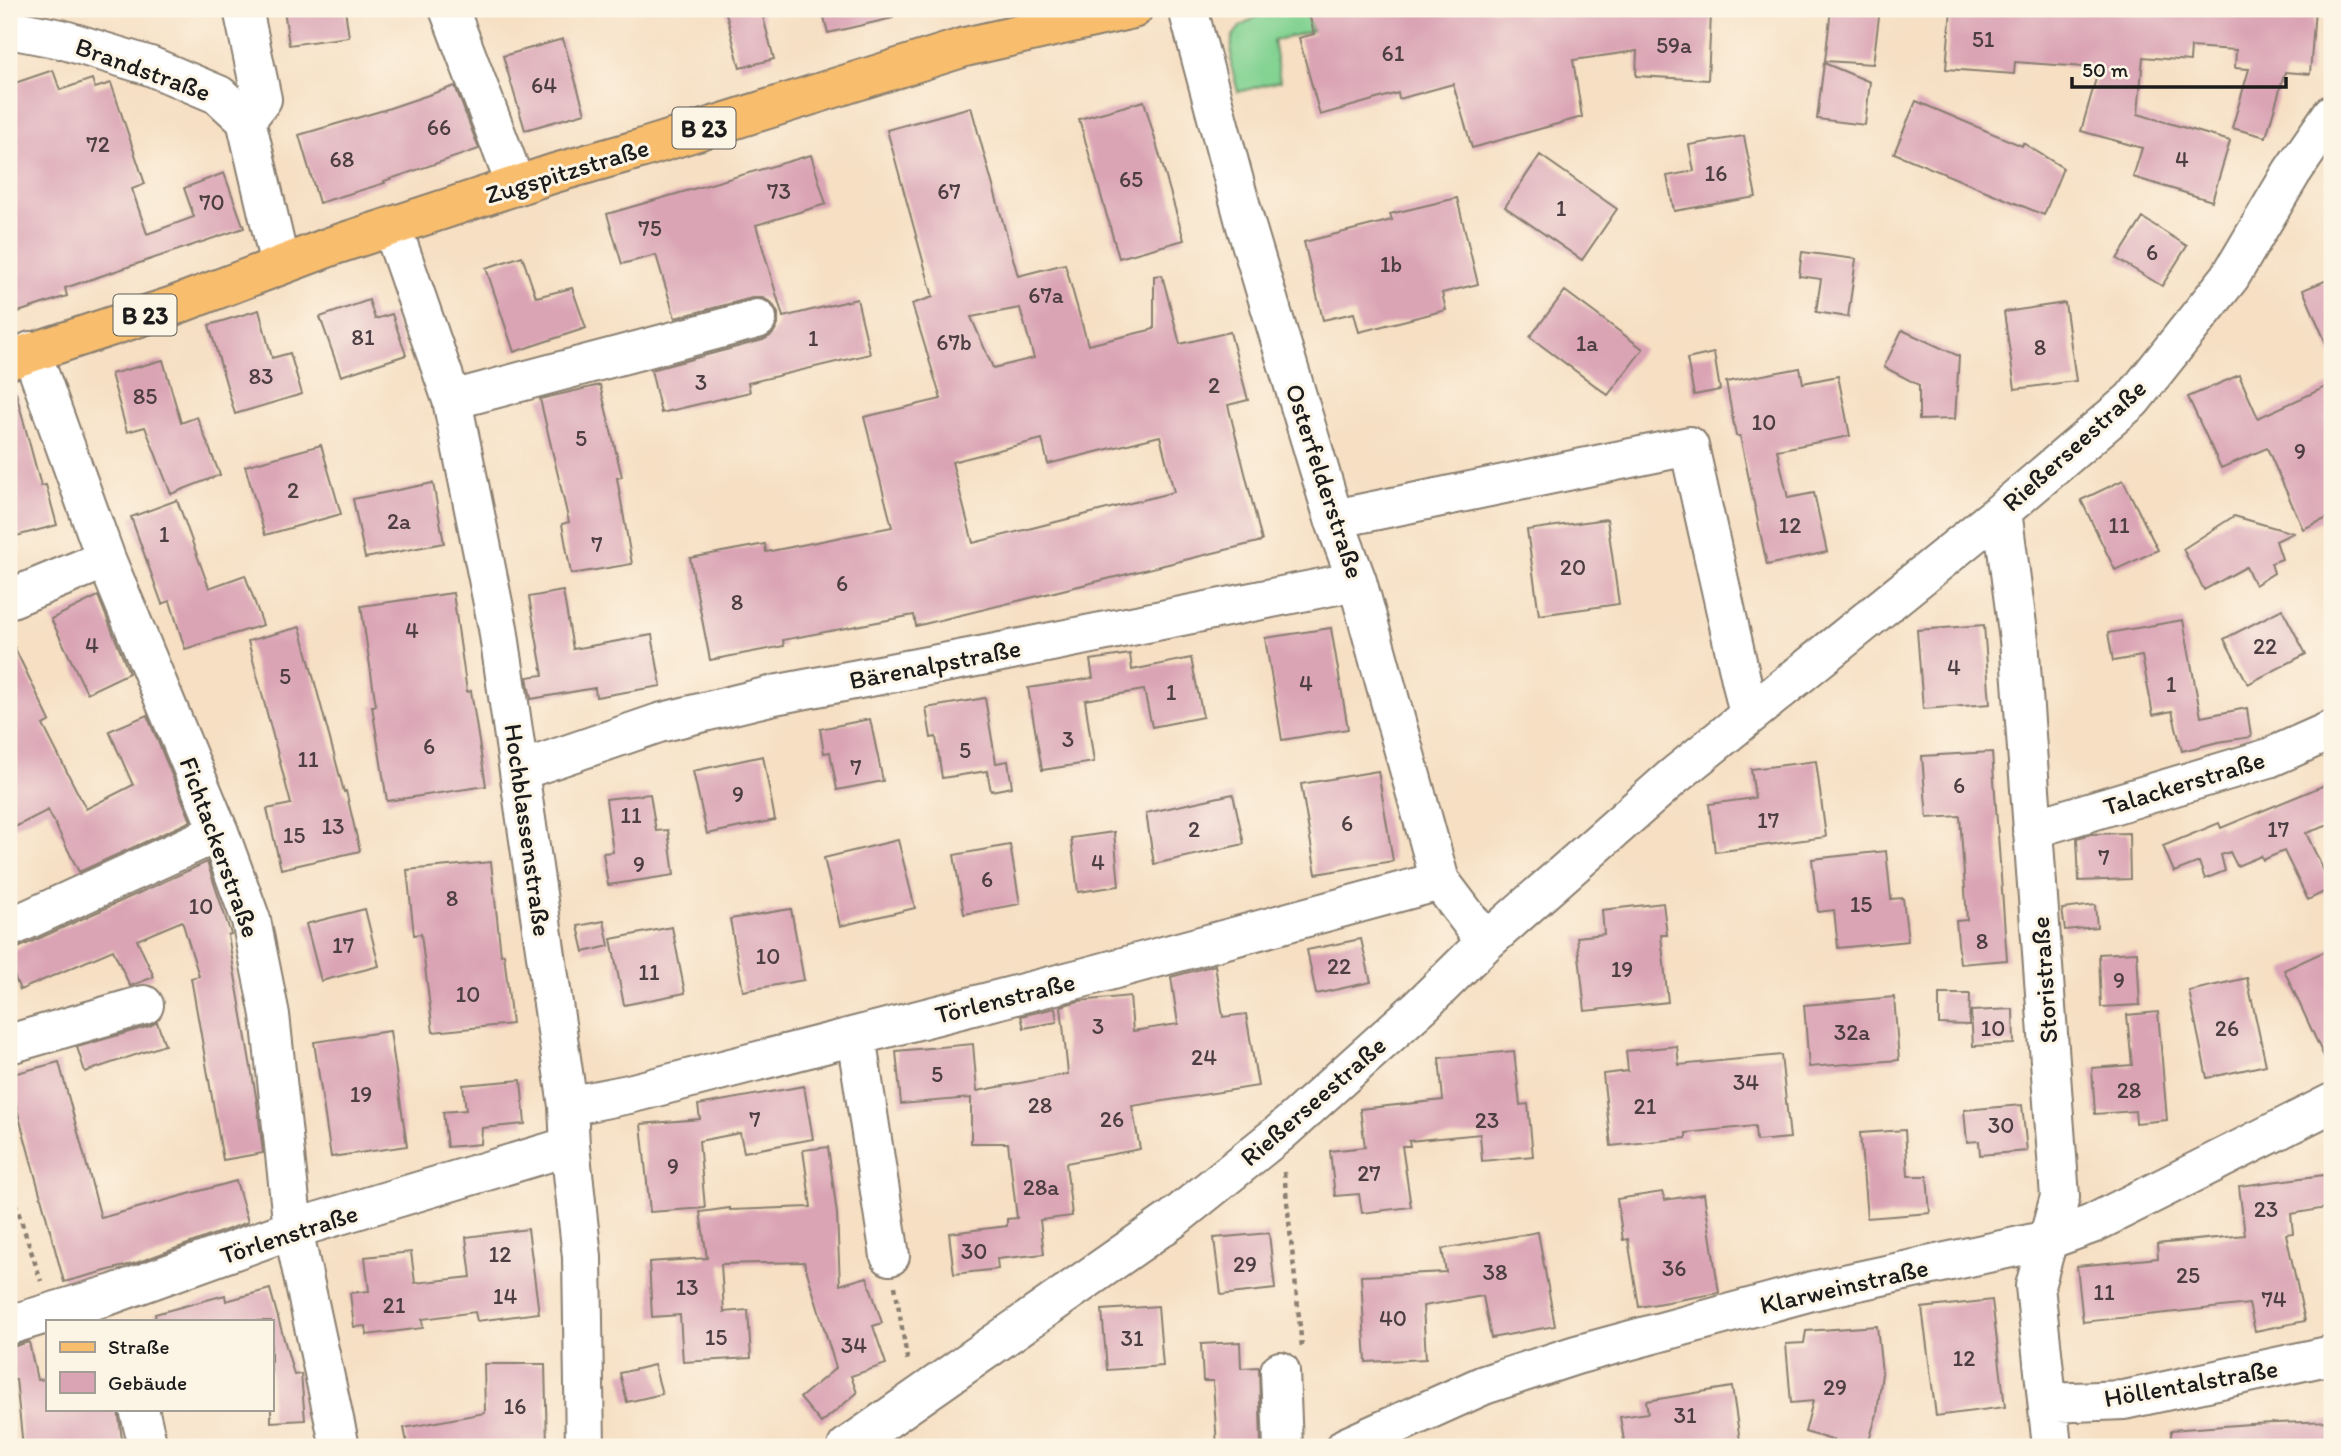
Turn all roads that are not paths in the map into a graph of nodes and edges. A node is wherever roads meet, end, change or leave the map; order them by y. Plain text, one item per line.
1 (243, 9) edge
2 (449, 9) edge
3 (1133, 9) edge
4 (1188, 9) edge
5 (9, 29) edge
6 (2332, 114) edge
7 (246, 120) junction
8 (516, 187) junction
9 (392, 227) junction
10 (280, 265) junction
11 (757, 319) dead end
12 (20, 355) edge
13 (452, 400) junction
14 (2002, 511) junction
15 (1334, 519) junction
16 (106, 559) junction
17 (1357, 581) junction
18 (9, 599) edge
19 (1749, 715) junction
20 (2332, 730) edge
21 (519, 771) junction
22 (2032, 829) junction
23 (219, 832) junction
24 (1440, 881) junction
25 (9, 928) edge
26 (1486, 942) junction
27 (144, 1004) dead end
28 (856, 1036) junction
29 (9, 1044) edge
30 (2332, 1103) edge
31 (568, 1106) junction
32 (570, 1146) junction
33 (293, 1229) junction
34 (2048, 1240) junction
35 (890, 1256) road end
36 (116, 1307) edge
37 (9, 1325) edge
38 (2332, 1355) edge
39 (1292, 1361) road end
40 (2049, 1403) junction
41 (139, 1410) edge
42 (148, 1447) edge
43 (340, 1447) edge
44 (585, 1447) edge
45 (847, 1447) edge
46 (1283, 1447) edge
47 (1346, 1447) edge
48 (2052, 1447) edge

1 - 7 street
2 - 8 street
3 - 8 main road, Zugspitzstraße / B 23
4 - 15 street, Osterfelderstraße
5 - 7 street, Brandstraße
6 - 14 street, Rießerseestraße
7 - 10 street
8 - 9 main road, Zugspitzstraße / B 23
9 - 10 main road, Zugspitzstraße / B 23
9 - 13 street, Hochblassenstraße
10 - 12 main road, Zugspitzstraße / B 23
11 - 13 street
12 - 16 street, Fichtackerstraße
13 - 21 street, Hochblassenstraße
14 - 19 street, Rießerseestraße
14 - 22 street, Storistraße
15 - 17 street, Osterfelderstraße
15 - 19 street
16 - 18 street
16 - 23 street, Fichtackerstraße
17 - 21 street, Bärenalpstraße
17 - 24 street, Osterfelderstraße
19 - 26 street, Rießerseestraße
20 - 22 street, Talackerstraße
21 - 31 street, Hochblassenstraße
22 - 34 street, Storistraße
23 - 25 street
23 - 33 street, Fichtackerstraße
24 - 26 street, Osterfelderstraße
24 - 28 street, Törlenstraße
26 - 45 street, Rießerseestraße
27 - 29 street
28 - 31 street, Törlenstraße
28 - 35 street
30 - 34 street, Klarweinstraße
31 - 32 street, Hochblassenstraße
32 - 33 street, Törlenstraße
32 - 44 street, Hochblassenstraße
33 - 36 street, Törlenstraße
33 - 43 street, Fichtackerstraße
34 - 40 street, Storistraße
34 - 47 street, Klarweinstraße
36 - 37 street, Törlenstraße
38 - 40 street, Höllentalstraße
39 - 46 street
40 - 48 street, Storistraße
41 - 42 street

